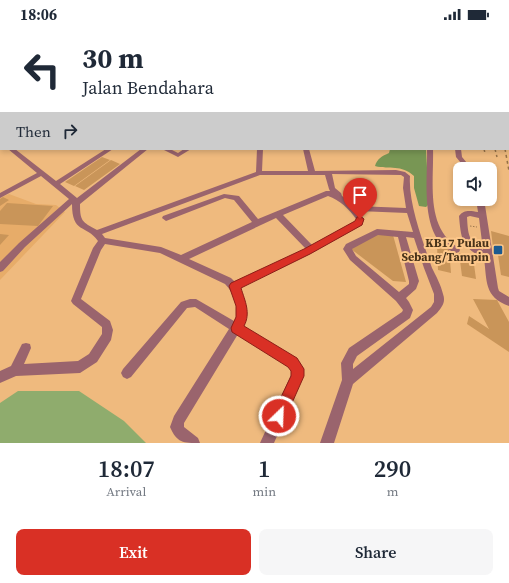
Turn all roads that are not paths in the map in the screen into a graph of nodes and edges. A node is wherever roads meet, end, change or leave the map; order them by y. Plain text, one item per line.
1 (12, 150) edge
2 (108, 150) edge
3 (144, 150) edge
4 (167, 150) edge
5 (186, 150) edge
6 (260, 150) edge
7 (306, 150) edge
8 (430, 150) edge
9 (458, 150) edge
10 (463, 162) edge
11 (328, 172) junction
12 (41, 173) junction
13 (259, 173) junction
14 (312, 173) junction
15 (56, 184) junction
16 (0, 196) edge
17 (75, 201) junction
18 (481, 206) edge
19 (411, 211) junction
20 (278, 214) junction
21 (483, 216) junction
22 (166, 218) dead end
23 (257, 223) junction
24 (401, 234) junction
25 (418, 235) junction
26 (100, 237) junction
27 (311, 250) junction
28 (456, 250) dead end
29 (488, 256) junction
30 (181, 258) junction
31 (0, 268) edge
32 (235, 286) junction
33 (399, 298) junction
34 (509, 302) edge
35 (236, 328) junction
36 (26, 348) dead end
37 (15, 370) junction
38 (128, 373) dead end
39 (0, 377) edge
40 (348, 380) junction
41 (193, 443) edge
42 (267, 443) edge
43 (327, 443) edge

1 - 12 street
2 - 15 street
3 - 17 street
4 - 5 street
6 - 13 street
7 - 14 street
8 - 28 street
9 - 10 street
11 - 14 street
11 - 19 street
11 - 19 street
12 - 15 street
12 - 16 street
13 - 14 street
13 - 26 street
15 - 17 street
17 - 26 street
17 - 31 street
18 - 21 street
19 - 25 street
20 - 23 street
20 - 27 street
20 - 27 street
21 - 29 street
21 - 29 street
22 - 23 street
23 - 30 street
24 - 25 street
24 - 33 street
24 - 33 street
25 - 40 street
26 - 30 street
26 - 37 street
27 - 32 street
29 - 34 street
30 - 32 street
32 - 35 street
33 - 40 street
35 - 38 street
35 - 41 street
35 - 42 street
36 - 37 street
37 - 39 street
40 - 43 street

